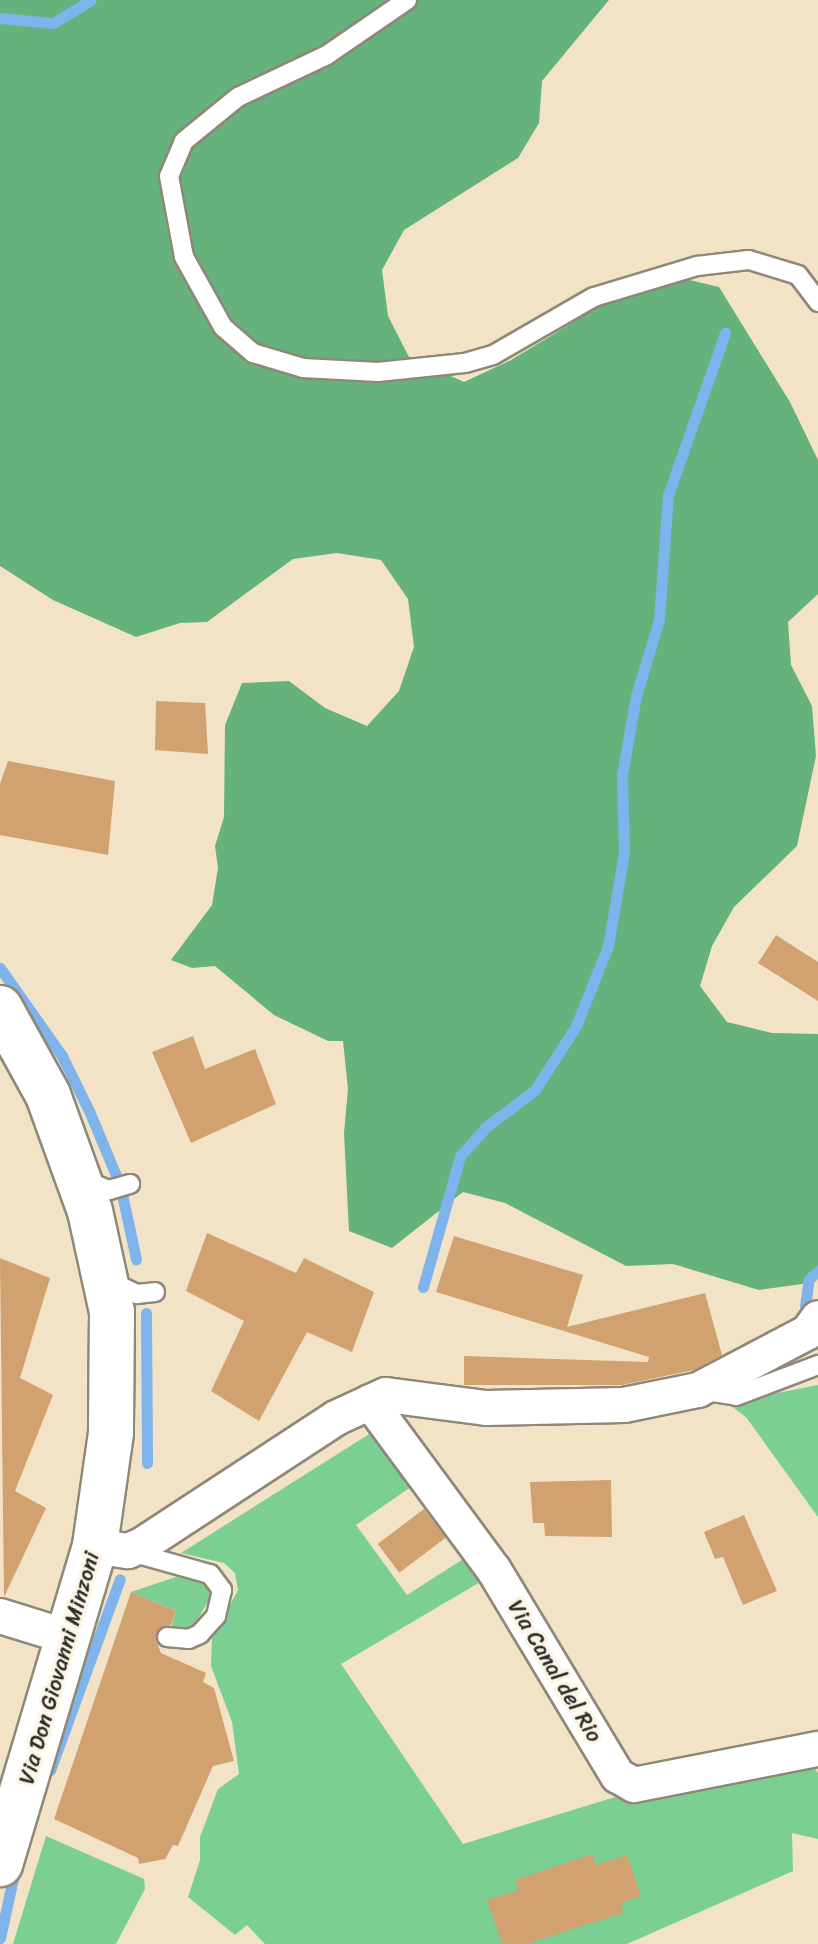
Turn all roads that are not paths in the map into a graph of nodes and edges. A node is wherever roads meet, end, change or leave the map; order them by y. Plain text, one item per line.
1 (407, 0) edge
2 (818, 302) edge
3 (0, 1008) edge
4 (78, 1177) junction
5 (130, 1184) dead end
6 (105, 1279) junction
7 (155, 1292) dead end
8 (818, 1318) edge
9 (818, 1365) edge
10 (698, 1390) junction
11 (370, 1402) junction
12 (122, 1547) junction
13 (0, 1616) edge
14 (167, 1637) dead end
15 (71, 1638) junction
16 (818, 1749) edge
17 (0, 1864) edge

1 - 2 lane
3 - 4 main road, Via Don Giovanni Minzoni
4 - 5 lane
4 - 6 main road, Via Don Giovanni Minzoni
6 - 7 lane
6 - 12 main road, Via Don Giovanni Minzoni
8 - 10 street
9 - 10 lane
10 - 11 street
11 - 12 street
11 - 16 street, Via Canal del Rio
12 - 14 lane, Via Don Giovanni Minzoni
12 - 15 main road, Via Don Giovanni Minzoni
13 - 15 street
15 - 17 main road, Via Don Giovanni Minzoni

